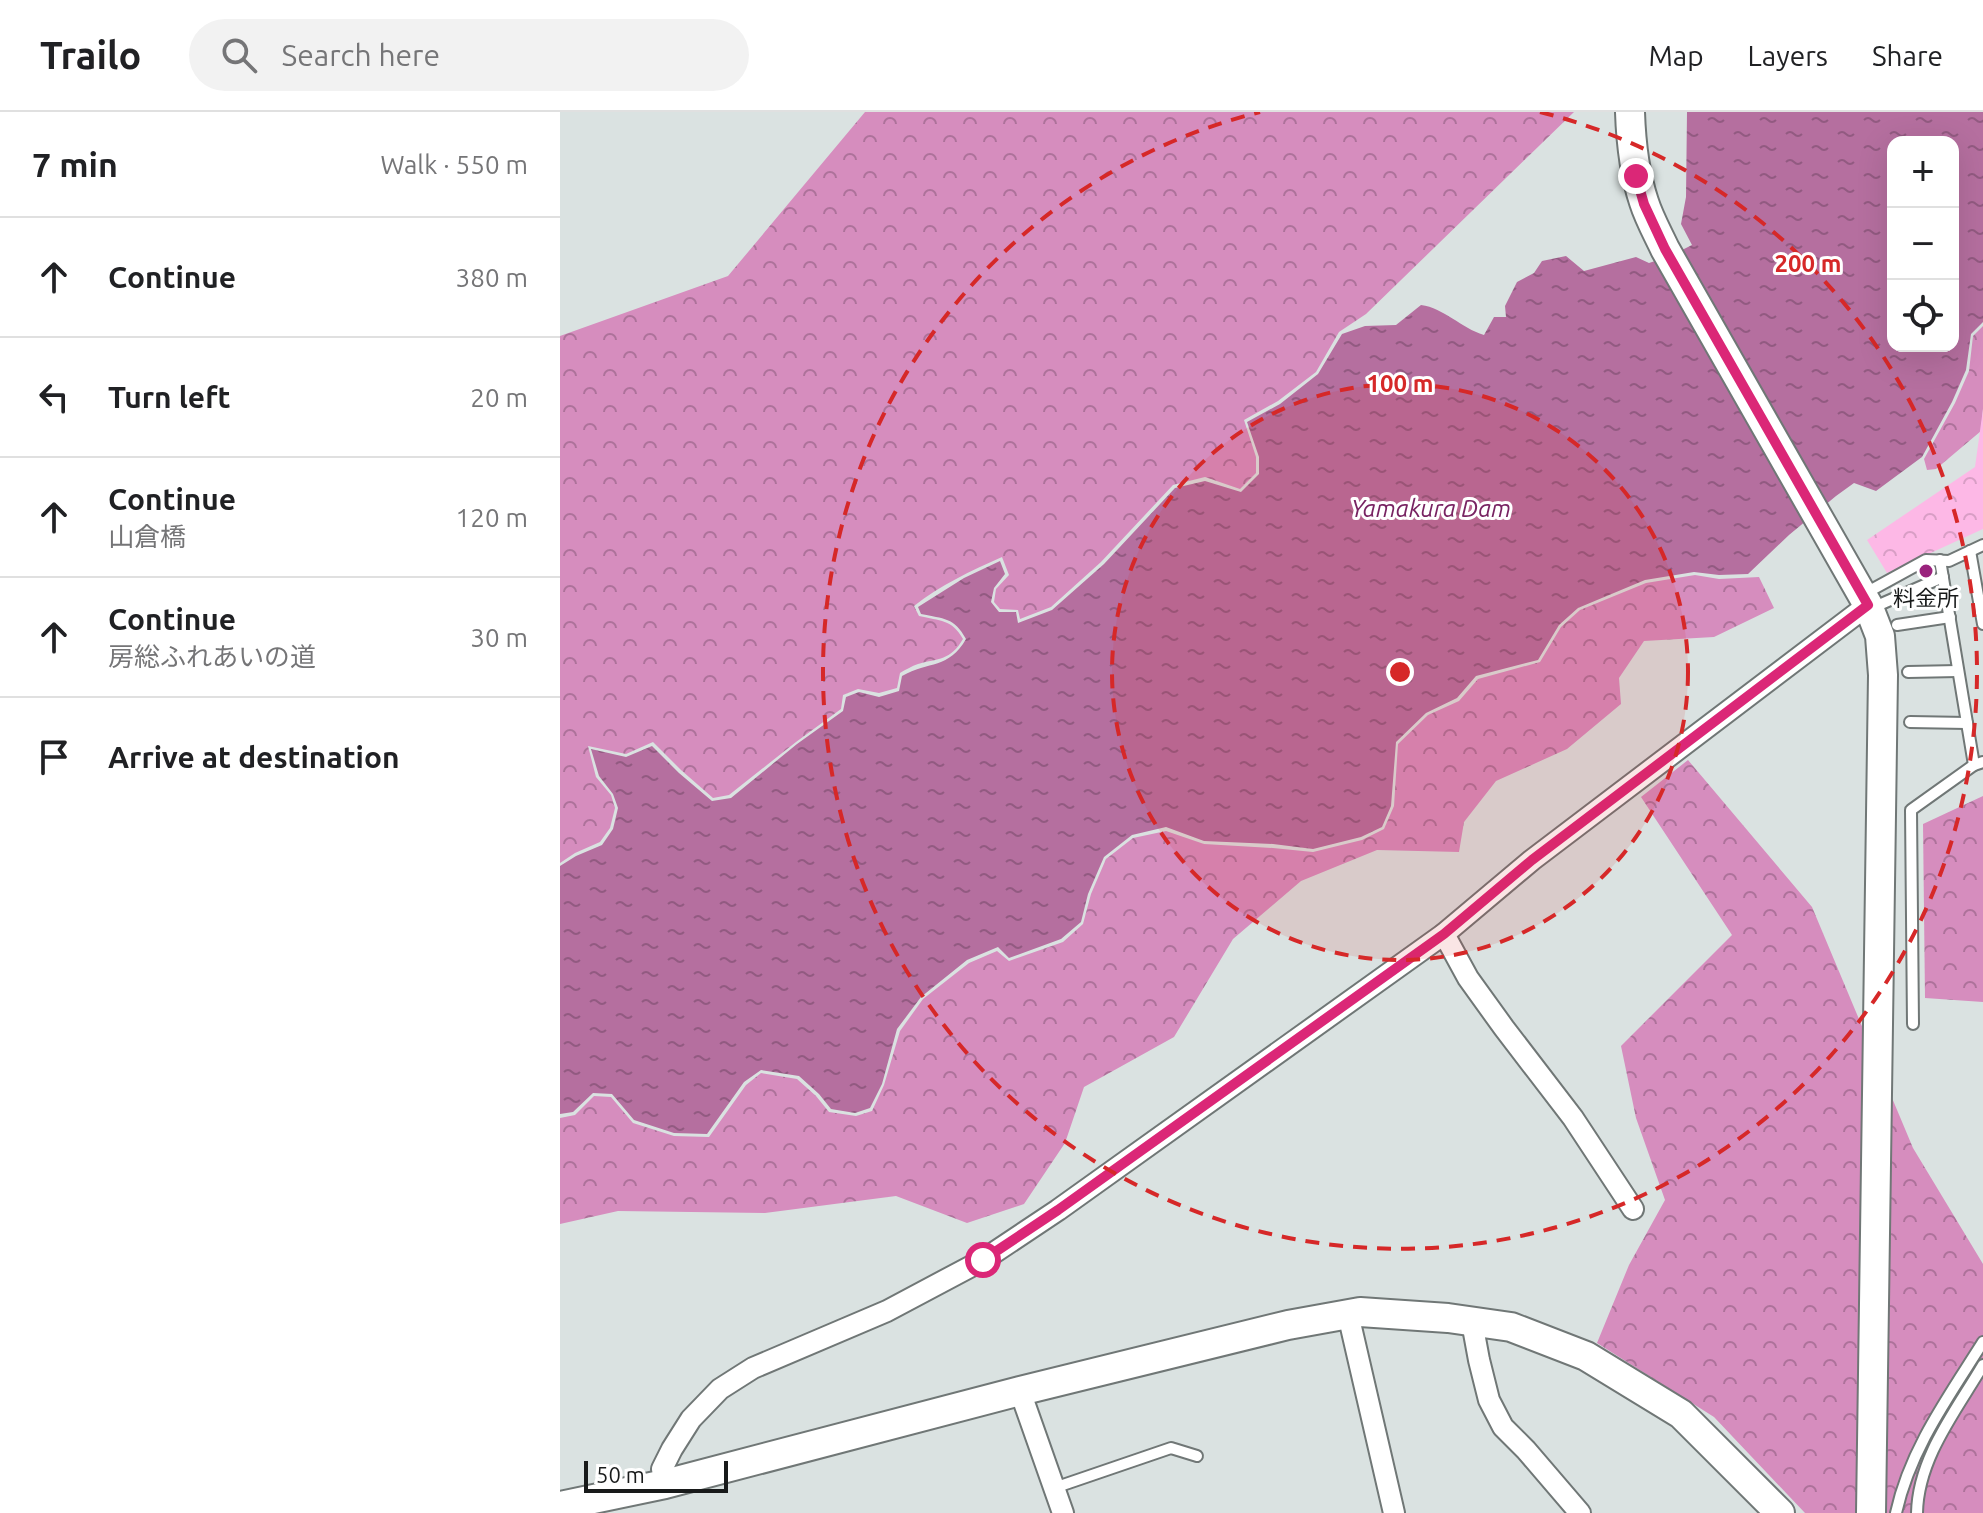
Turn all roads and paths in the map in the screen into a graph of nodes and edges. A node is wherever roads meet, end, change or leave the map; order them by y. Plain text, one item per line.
1 (1630, 112) edge
2 (1983, 545) edge
3 (1970, 551) junction
4 (1945, 560) junction
5 (1943, 577) junction
6 (1867, 603) junction
7 (1950, 617) junction
8 (1983, 624) edge
9 (1897, 625) dead end
10 (1958, 671) junction
11 (1908, 672) dead end
12 (1910, 722) dead end
13 (1967, 723) junction
14 (1978, 764) edge
15 (1444, 934) junction
16 (1913, 1024) dead end
17 (1633, 1209) dead end
18 (1348, 1314) junction
19 (1472, 1322) junction
20 (1983, 1342) edge
21 (1983, 1365) edge
22 (1020, 1391) junction
23 (1197, 1456) dead end
24 (665, 1484) junction
25 (1054, 1488) junction
26 (560, 1506) edge
27 (1063, 1513) edge
28 (1394, 1513) edge
29 (1580, 1513) edge
30 (1780, 1513) edge
31 (1871, 1513) edge
32 (1896, 1513) edge
33 (1917, 1513) edge

1 - 6 street
2 - 3 lane
3 - 4 lane
3 - 8 lane
4 - 5 lane
4 - 6 lane
5 - 6 lane
5 - 7 lane
6 - 15 street
6 - 31 street
7 - 9 lane
7 - 10 lane
10 - 11 lane
10 - 13 lane
12 - 13 lane
13 - 14 lane
14 - 16 lane
15 - 17 street
15 - 24 street
18 - 19 street
18 - 22 street
18 - 28 street
19 - 29 street
19 - 30 street
20 - 32 lane
21 - 33 lane
22 - 24 street
22 - 25 street
23 - 25 lane
24 - 26 street
25 - 27 street

